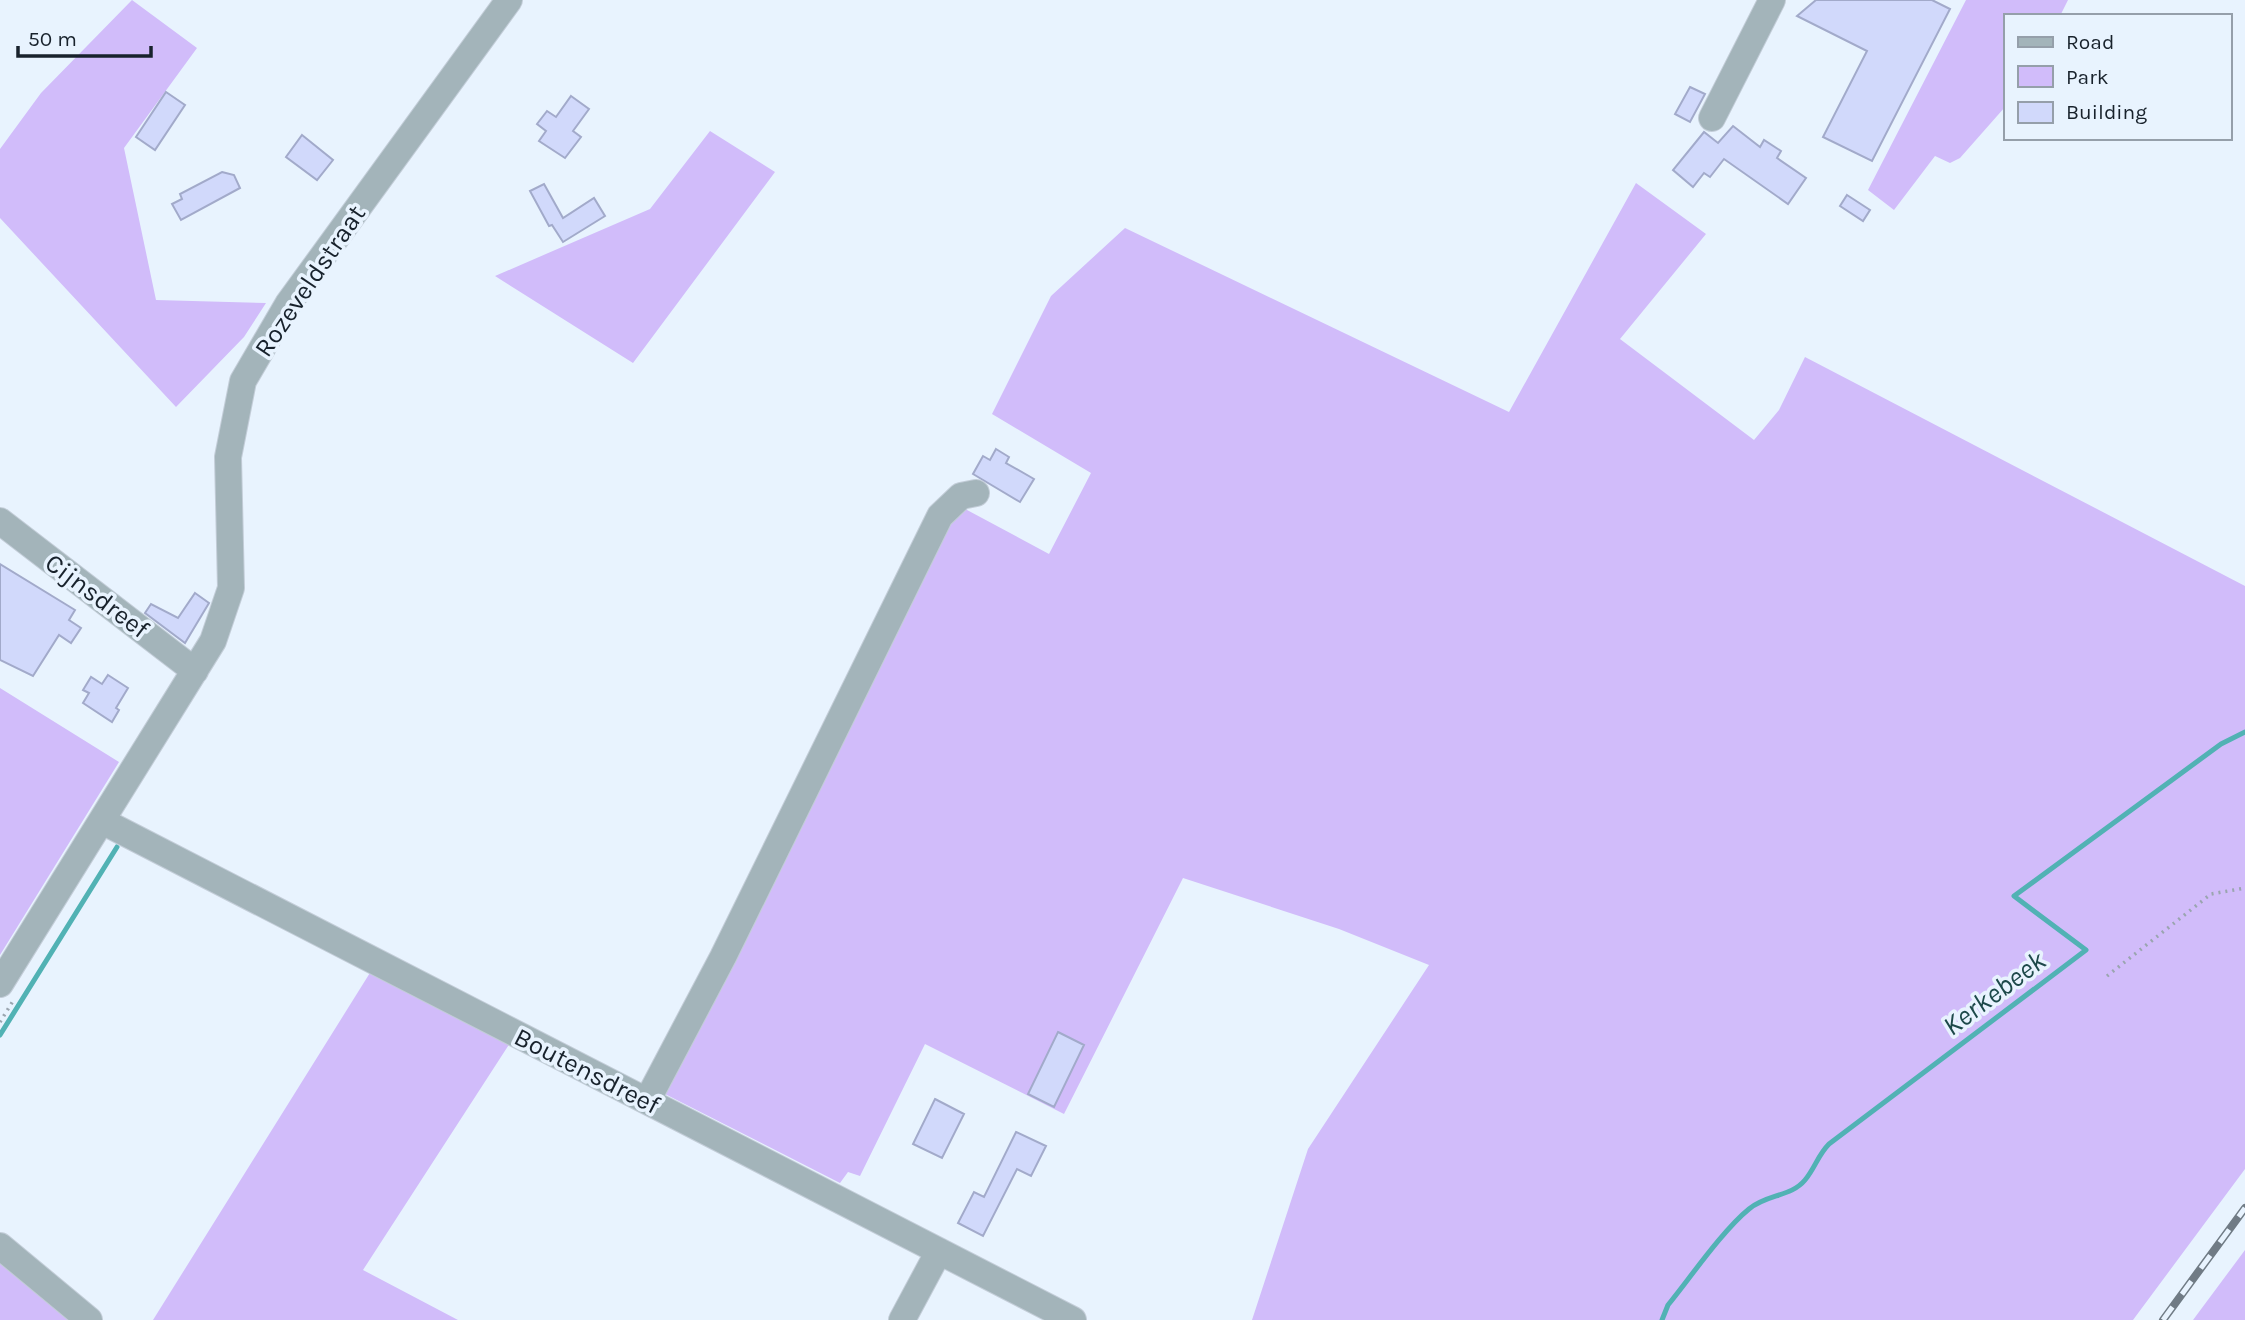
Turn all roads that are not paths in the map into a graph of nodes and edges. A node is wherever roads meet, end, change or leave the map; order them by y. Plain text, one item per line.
1 (509, 0) edge
2 (1772, 0) edge
3 (1712, 118) dead end
4 (976, 493) dead end
5 (0, 521) edge
6 (195, 670) junction
7 (102, 821) junction
8 (0, 984) edge
9 (647, 1101) junction
10 (0, 1246) edge
11 (939, 1251) junction
12 (89, 1320) edge
13 (902, 1320) edge
14 (1073, 1320) edge

1 - 6 street, Rozeveldstraat
2 - 3 street
4 - 9 street
5 - 6 street, Cijnsdreef
6 - 7 street, Rozeveldstraat
7 - 8 street, Rozeveldstraat
7 - 9 street, Boutensdreef
9 - 11 street, Boutensdreef
10 - 12 street
11 - 13 street
11 - 14 street, Boutensdreef

